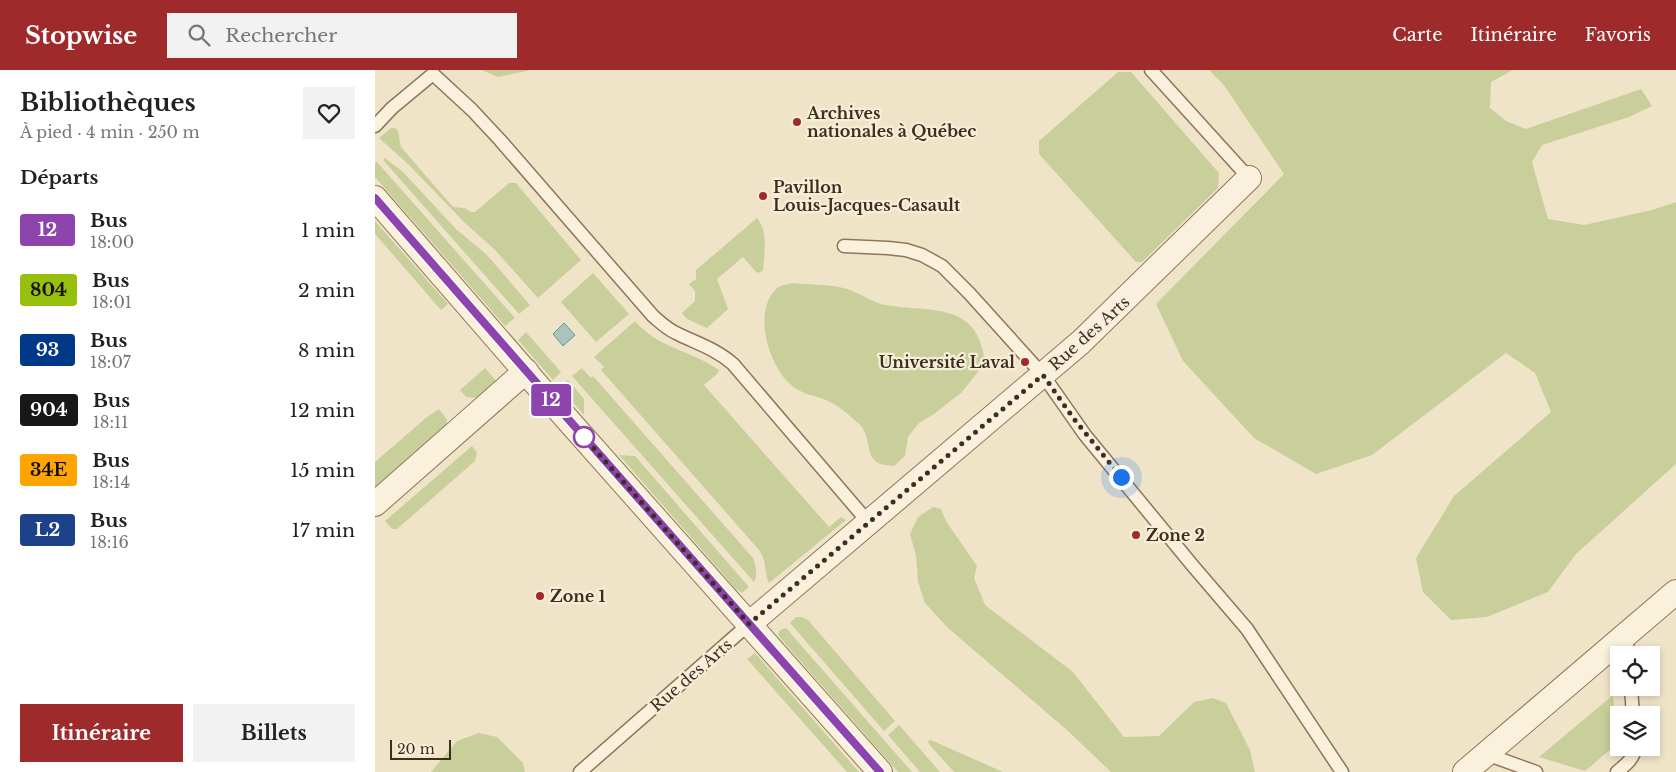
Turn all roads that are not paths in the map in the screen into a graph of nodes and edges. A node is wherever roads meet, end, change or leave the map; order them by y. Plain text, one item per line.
1 (1151, 70) edge
2 (375, 126) edge
3 (1249, 178) joint
4 (375, 198) edge
5 (844, 246) dead end
6 (526, 371) junction
7 (1043, 375) junction
8 (375, 504) edge
9 (869, 523) junction
10 (1676, 592) edge
11 (756, 631) junction
12 (1627, 644) edge
13 (1486, 754) junction
14 (1634, 756) edge
15 (580, 772) edge
16 (880, 772) edge
17 (1342, 772) edge
18 (1465, 772) edge
19 (1536, 772) edge
20 (1617, 772) edge

1 - 3 lane
2 - 9 lane
3 - 7 street, Rue des Arts
4 - 6 street
5 - 7 lane
6 - 8 street
6 - 11 street
7 - 9 street, Rue des Arts
7 - 17 lane
9 - 11 street, Rue des Arts
10 - 12 street
11 - 15 lane, Rue des Arts
11 - 16 street
12 - 13 street
13 - 18 street
13 - 19 lane
14 - 20 lane

